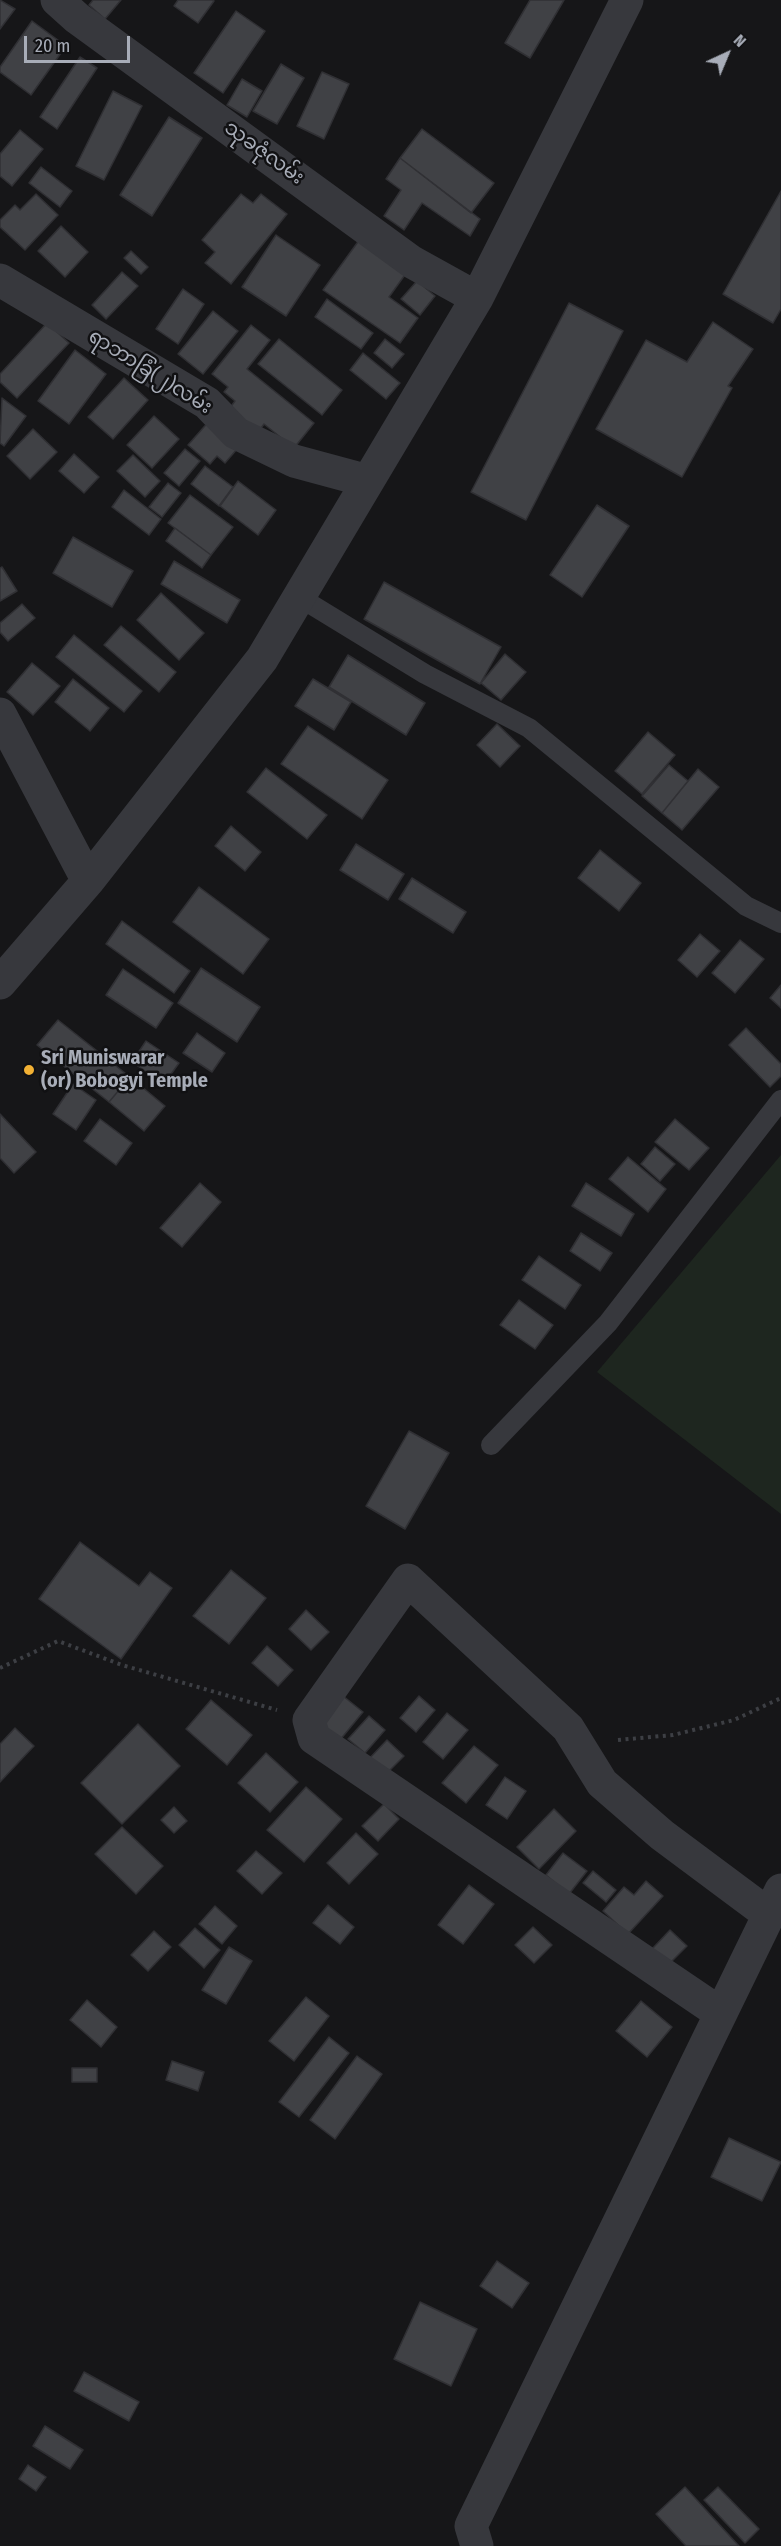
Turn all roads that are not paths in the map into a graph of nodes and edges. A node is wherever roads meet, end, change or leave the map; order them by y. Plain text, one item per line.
1 (57, 0) edge
2 (627, 0) edge
3 (0, 280) edge
4 (477, 298) junction
5 (368, 481) junction
6 (299, 597) junction
7 (0, 714) edge
8 (88, 881) junction
9 (781, 923) edge
10 (0, 983) edge
11 (781, 1100) edge
12 (491, 1445) dead end
13 (775, 1902) edge
14 (720, 2013) junction
15 (477, 2546) edge

1 - 4 street, သုခဇုံလမ်း
2 - 4 street
3 - 5 street, ရာဘာခြံ(၂)လမ်း
4 - 5 street
5 - 6 street
6 - 8 street
6 - 9 lane
7 - 8 street
8 - 10 street
11 - 12 lane
13 - 14 street
13 - 14 street
14 - 15 street

